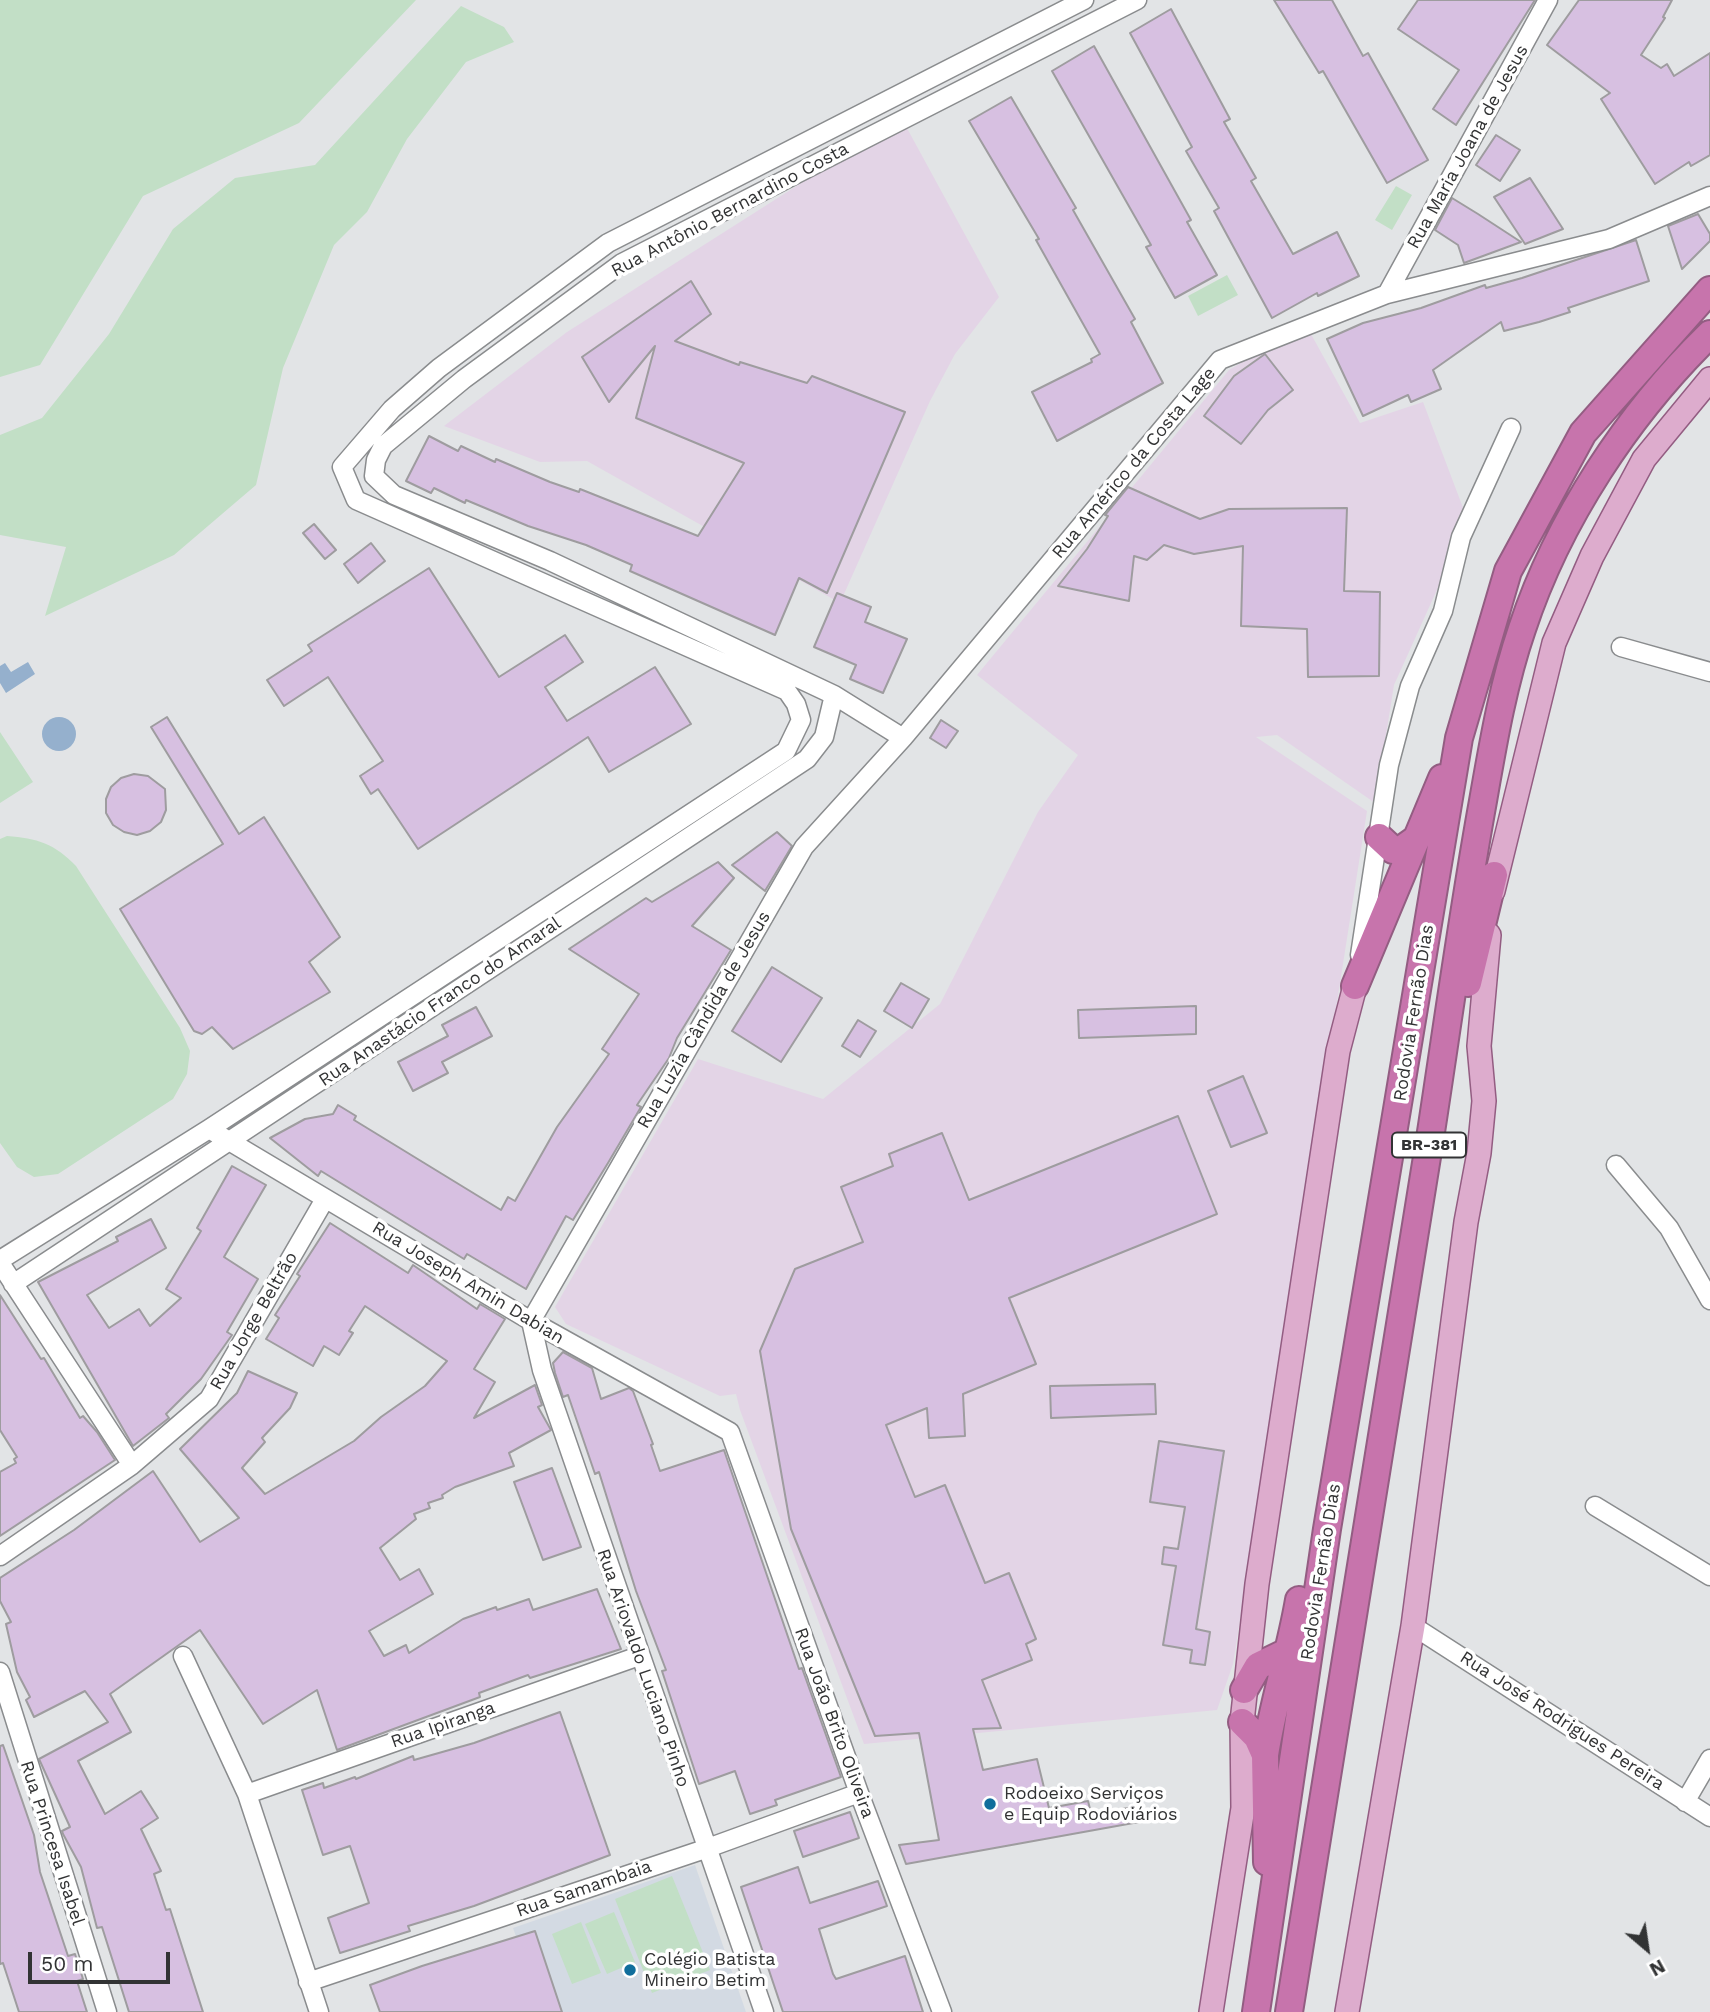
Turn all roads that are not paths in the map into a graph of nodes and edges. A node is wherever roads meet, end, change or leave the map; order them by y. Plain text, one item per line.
1 (1084, 0) edge
2 (1137, 0) edge
3 (1549, 0) edge
4 (1710, 196) edge
5 (1710, 290) edge
6 (1387, 294) junction
7 (1710, 334) edge
8 (1710, 379) edge
9 (1511, 428) dead end
10 (550, 561) junction
11 (542, 582) junction
12 (1621, 647) dead end
13 (1710, 672) edge
14 (787, 691) joint
15 (834, 695) junction
16 (903, 738) junction
17 (1458, 738) junction
18 (1379, 837) junction
19 (1416, 839) junction
20 (1494, 875) junction
21 (1354, 986) junction
22 (209, 1129) junction
23 (1431, 1131) junction
24 (231, 1141) junction
25 (1616, 1165) dead end
26 (326, 1199) junction
27 (0, 1261) edge
28 (13, 1283) junction
29 (1710, 1300) edge
30 (531, 1321) junction
31 (730, 1432) joint
32 (132, 1465) junction
33 (1595, 1506) dead end
34 (1327, 1529) junction
35 (0, 1556) edge
36 (1710, 1576) edge
37 (1413, 1626) junction
38 (1291, 1650) junction
39 (183, 1656) dead end
40 (639, 1656) junction
41 (0, 1672) edge
42 (1244, 1690) junction
43 (1242, 1722) junction
44 (1265, 1755) junction
45 (1710, 1759) edge
46 (859, 1793) junction
47 (247, 1794) junction
48 (1685, 1802) junction
49 (1710, 1817) edge
50 (705, 1849) junction
51 (1273, 1906) junction
52 (308, 1982) junction
53 (107, 2012) edge
54 (318, 2012) edge
55 (764, 2012) edge
56 (942, 2012) edge
57 (1211, 2012) edge
58 (1256, 2012) edge
59 (1289, 2012) edge
60 (1347, 2012) edge

1 - 11 street, Rua Antônio Bernardino Costa
2 - 10 street, Rua Antônio Bernardino Costa
3 - 6 street, Rua Maria Joana de Jesus
4 - 6 street, Rua Américo da Costa Lage
5 - 17 highway, Rodovia Fernão Dias / BR-381
6 - 16 street, Rua Américo da Costa Lage
7 - 23 highway, Rodovia Fernão Dias / BR-381
8 - 20 main road, BR-381
9 - 18 street
10 - 11 street
10 - 15 street, Rua Antônio Bernardino Costa
11 - 14 street, Rua Antônio Bernardino Costa
12 - 13 street
14 - 22 street, Rua Anastácio Franco do Amaral
15 - 16 street, Rua Antônio Bernardino Costa
15 - 24 street, Rua Anastácio Franco do Amaral
16 - 30 street, Rua Luzia Cândida de Jesus
17 - 19 highway, BR-381
17 - 34 highway, Rodovia Fernão Dias / BR-381
18 - 19 highway
18 - 21 street
19 - 21 highway, BR-381
20 - 23 highway
20 - 37 main road, BR-381
21 - 42 main road, BR-381
22 - 24 street, Rua Joseph Amin Dabian
22 - 27 street, Rua Anastácio Franco do Amaral
23 - 59 highway, Rodovia Fernão Dias / BR-381
24 - 26 street, Rua Joseph Amin Dabian
24 - 28 street, Rua Anastácio Franco do Amaral
25 - 29 street
26 - 30 street, Rua Joseph Amin Dabian
26 - 32 street, Rua Jorge Beltrão
27 - 28 street
28 - 32 street
30 - 31 street, Rua Joseph Amin Dabian
30 - 40 street, Rua Ariovaldo Luciano Pinho
31 - 46 street, Rua João Brito Oliveira
32 - 35 street, Rua Jorge Beltrão
33 - 36 street
34 - 38 highway
34 - 51 highway, Rodovia Fernão Dias / BR-381
37 - 48 street, Rua José Rodrigues Pereira
37 - 60 main road
38 - 42 highway
38 - 44 highway
39 - 47 street
40 - 47 street, Rua Ipiranga
40 - 50 street, Rua Ariovaldo Luciano Pinho
41 - 53 street, Rua Princesa Isabel
42 - 43 main road, BR-381
43 - 44 highway
43 - 57 main road, BR-381
44 - 51 highway
45 - 48 street
46 - 50 street, Rua Samambaia
46 - 56 street, Rua João Brito Oliveira
47 - 52 street
48 - 49 street, Rua José Rodrigues Pereira
50 - 52 street, Rua Samambaia
50 - 55 street, Rua Ariovaldo Luciano Pinho
51 - 58 highway, Rodovia Fernão Dias / BR-381
52 - 54 street

